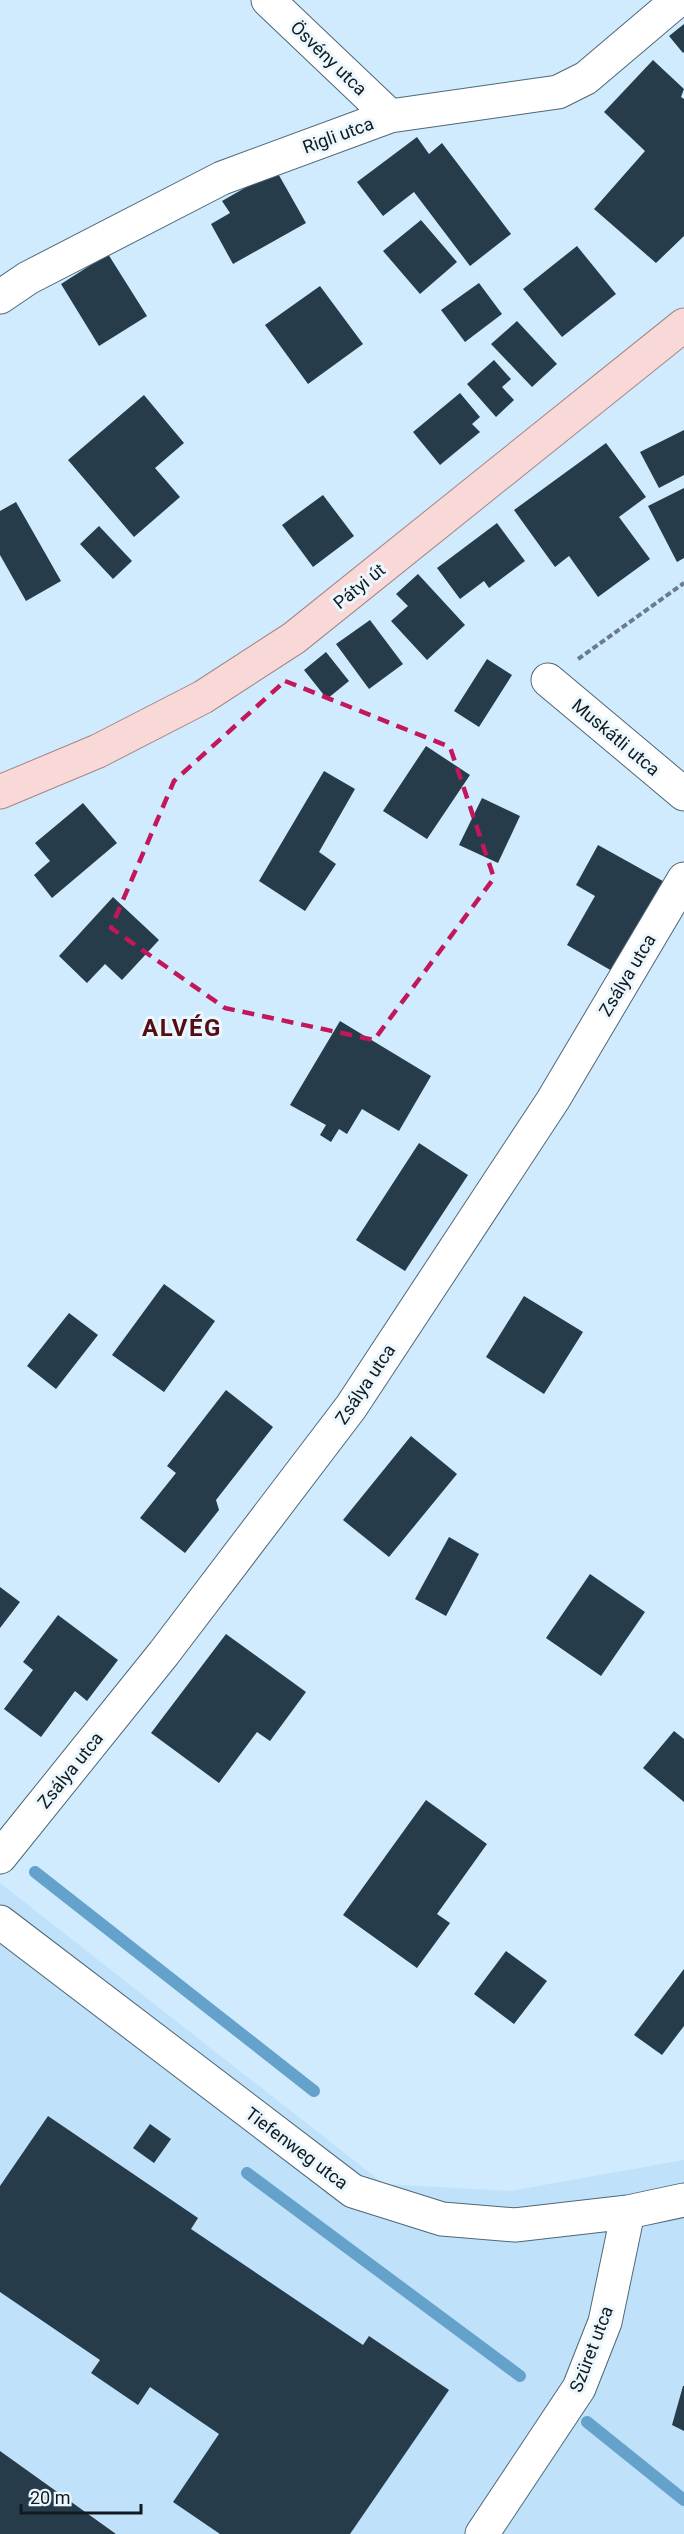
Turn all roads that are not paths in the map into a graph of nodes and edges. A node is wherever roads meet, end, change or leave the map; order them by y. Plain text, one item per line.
1 (268, 0) edge
2 (678, 0) edge
3 (390, 116) junction
4 (0, 297) edge
5 (684, 325) edge
6 (548, 680) road end
7 (0, 792) edge
8 (684, 794) edge
9 (684, 879) edge
10 (0, 1857) edge
11 (0, 1922) edge
12 (684, 2200) edge
13 (628, 2212) junction
14 (483, 2534) edge

1 - 3 street, Ösvény utca
2 - 3 street, Rigli utca
3 - 4 street, Rigli utca
5 - 7 main road, Pátyi út
6 - 8 street, Muskátli utca
9 - 10 street, Zsálya utca
11 - 13 street, Tiefenweg utca
12 - 13 street, Tiefenweg utca
13 - 14 street, Szüret utca

